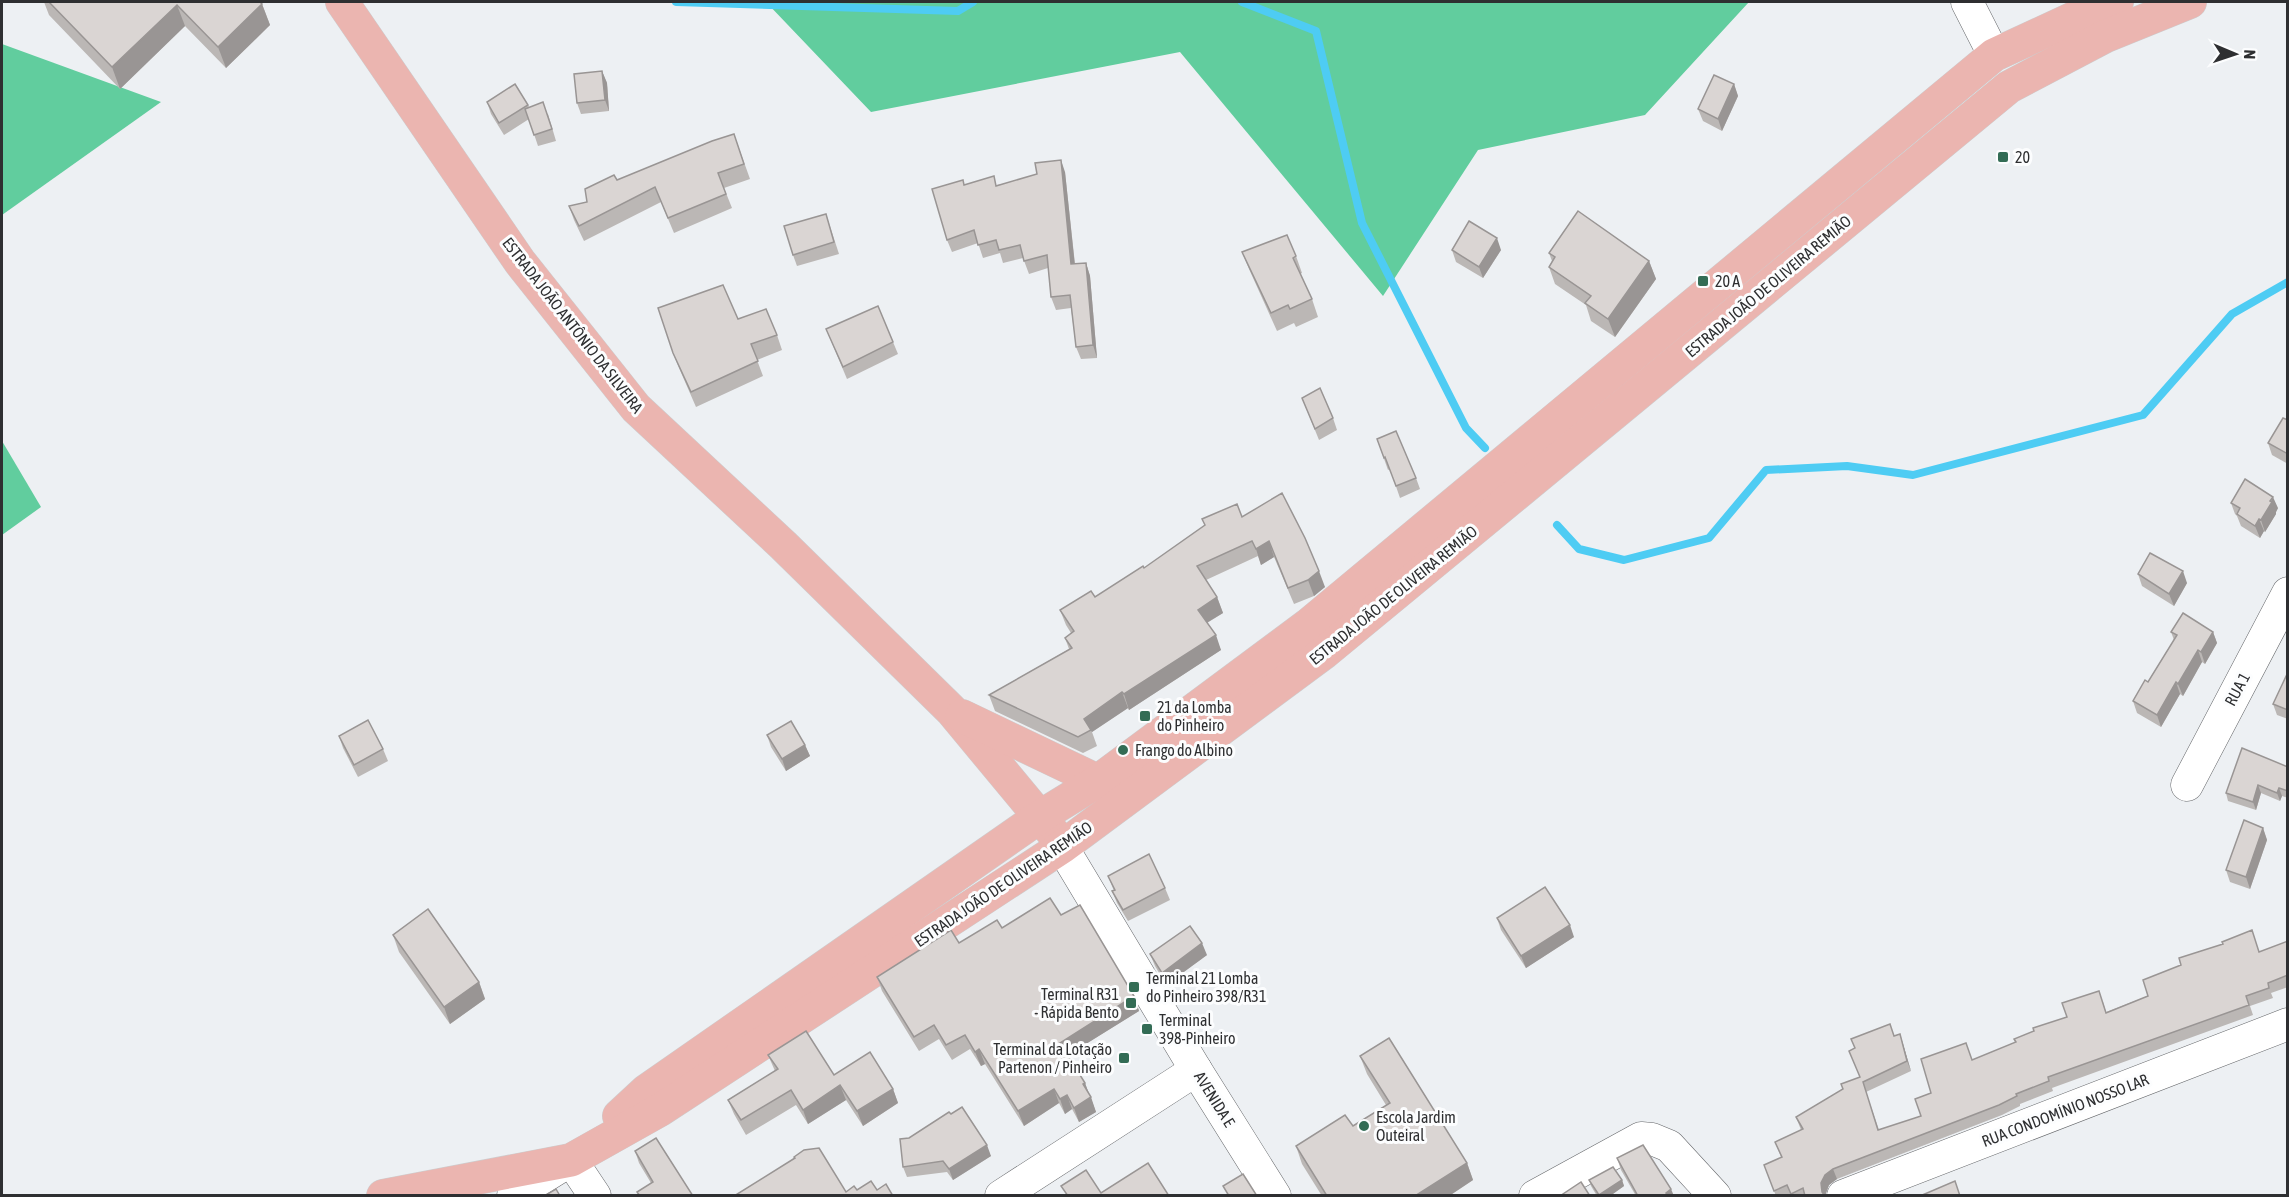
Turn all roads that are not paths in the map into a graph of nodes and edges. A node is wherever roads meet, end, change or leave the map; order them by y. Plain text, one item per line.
1 (342, 2) edge
2 (1966, 2) edge
3 (2118, 2) edge
4 (2190, 2) edge
5 (1994, 55) junction
6 (2288, 593) edge
7 (951, 711) junction
8 (1098, 781) junction
9 (2187, 785) dead end
10 (1041, 816) junction
11 (1062, 847) junction
12 (2288, 1024) edge
13 (1196, 1070) junction
14 (571, 1160) junction
15 (383, 1196) edge
16 (513, 1196) edge
17 (595, 1196) edge
18 (1001, 1196) edge
19 (1275, 1196) edge
20 (1535, 1196) edge
21 (1714, 1196) edge
22 (1843, 1196) edge

1 - 7 main road, ESTRADA JOÃO ANTÔNIO DA SILVEIRA
2 - 5 street
3 - 5 main road, ESTRADA JOÃO DE OLIVEIRA REMIÃO
4 - 11 main road, ESTRADA JOÃO DE OLIVEIRA REMIÃO
5 - 8 main road, ESTRADA JOÃO DE OLIVEIRA REMIÃO
6 - 9 street, RUA 1
7 - 8 main road, ESTRADA JOÃO ANTÔNIO DA SILVEIRA
7 - 10 main road, ESTRADA JOÃO ANTÔNIO DA SILVEIRA
8 - 10 main road, ESTRADA JOÃO DE OLIVEIRA REMIÃO
8 - 11 main road
10 - 11 main road, ESTRADA JOÃO ANTÔNIO DA SILVEIRA
10 - 14 main road, ESTRADA JOÃO DE OLIVEIRA REMIÃO
11 - 13 street, AVENIDA E
11 - 14 main road, ESTRADA JOÃO DE OLIVEIRA REMIÃO
12 - 22 street, RUA CONDOMÍNIO NOSSO LAR
13 - 18 street
13 - 19 street, AVENIDA E
14 - 15 main road, ESTRADA JOÃO DE OLIVEIRA REMIÃO
14 - 16 street
14 - 17 street
20 - 21 street

